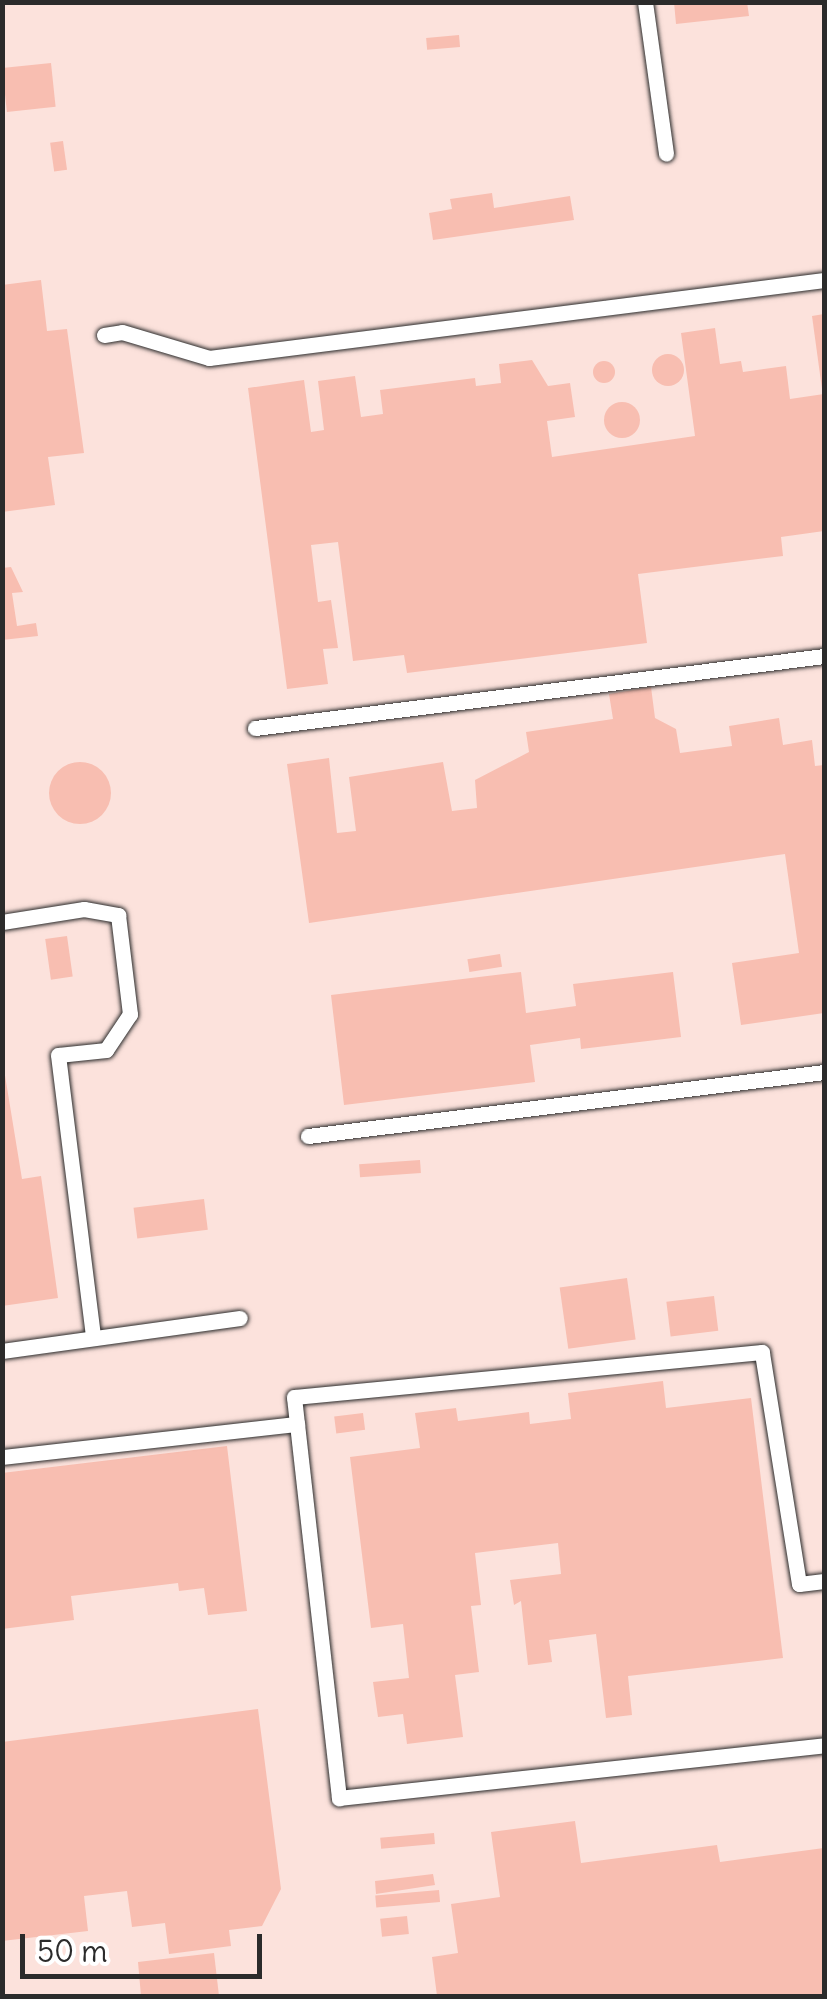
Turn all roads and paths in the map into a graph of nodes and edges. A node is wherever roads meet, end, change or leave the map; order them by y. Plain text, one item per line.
1 (645, 2) edge
2 (666, 154) dead end
3 (824, 280) edge
4 (104, 334) dead end
5 (824, 656) edge
6 (255, 728) dead end
7 (2, 922) edge
8 (824, 1072) edge
9 (308, 1136) dead end
10 (240, 1318) dead end
11 (93, 1338) junction
12 (2, 1351) edge
13 (297, 1424) junction
14 (2, 1457) edge
15 (824, 1581) edge
16 (824, 1745) edge

1 - 2 lane
3 - 4 lane
5 - 6 lane
7 - 11 lane
8 - 9 lane
10 - 11 lane
11 - 12 lane
13 - 14 lane
13 - 15 lane
13 - 16 lane

